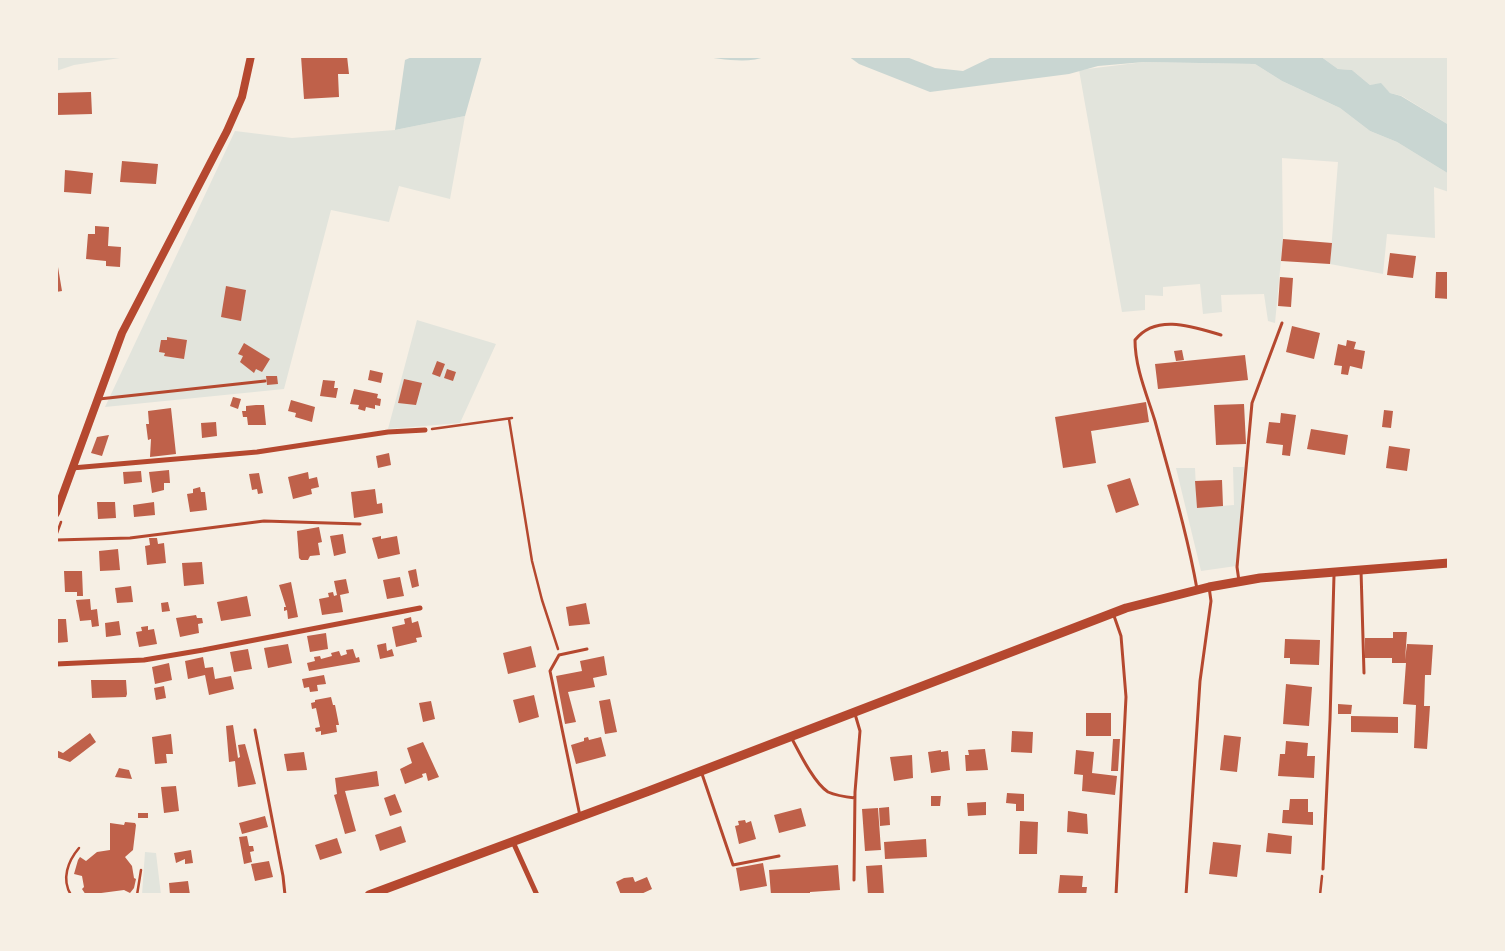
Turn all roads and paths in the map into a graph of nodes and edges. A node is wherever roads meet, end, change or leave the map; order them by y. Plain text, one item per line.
1 (251, 56) edge
2 (1282, 323) dead end
3 (1221, 335) dead end
4 (265, 381) dead end
5 (97, 400) junction
6 (424, 430) joint
7 (72, 468) junction
8 (56, 513) edge
9 (360, 524) dead end
10 (56, 540) edge
11 (1449, 563) edge
12 (1360, 570) junction
13 (1334, 571) junction
14 (1238, 581) junction
15 (1210, 587) junction
16 (1197, 590) junction
17 (420, 608) dead end
18 (1113, 613) junction
19 (587, 649) dead end
20 (559, 655) junction
21 (56, 664) edge
22 (1364, 673) dead end
23 (855, 711) junction
24 (256, 730) dead end
25 (790, 736) junction
26 (701, 771) junction
27 (855, 798) junction
28 (580, 817) junction
29 (513, 842) junction
30 (79, 848) dead end
31 (780, 856) dead end
32 (141, 870) dead end
33 (1323, 870) joint
34 (854, 880) dead end
35 (71, 895) edge
36 (137, 895) edge
37 (285, 895) edge
38 (369, 895) edge
39 (538, 895) edge
40 (1116, 895) edge
41 (1186, 895) edge
42 (1320, 895) edge

1 - 5 street
2 - 14 lane
3 - 16 lane
4 - 5 lane
5 - 7 street
6 - 7 street
6 - 20 path
7 - 8 street
9 - 10 lane
11 - 12 main road
12 - 13 main road
12 - 22 lane
13 - 14 main road
13 - 33 lane
14 - 15 main road
15 - 16 main road
15 - 41 lane
16 - 18 main road
17 - 21 street
18 - 23 main road
18 - 40 lane
19 - 20 lane
20 - 28 lane
23 - 25 main road
23 - 27 lane
24 - 37 lane
25 - 26 main road
25 - 27 lane
26 - 28 main road
26 - 31 lane
27 - 34 lane
28 - 29 main road
29 - 38 main road
29 - 39 street
30 - 35 path
32 - 36 path
33 - 42 path

